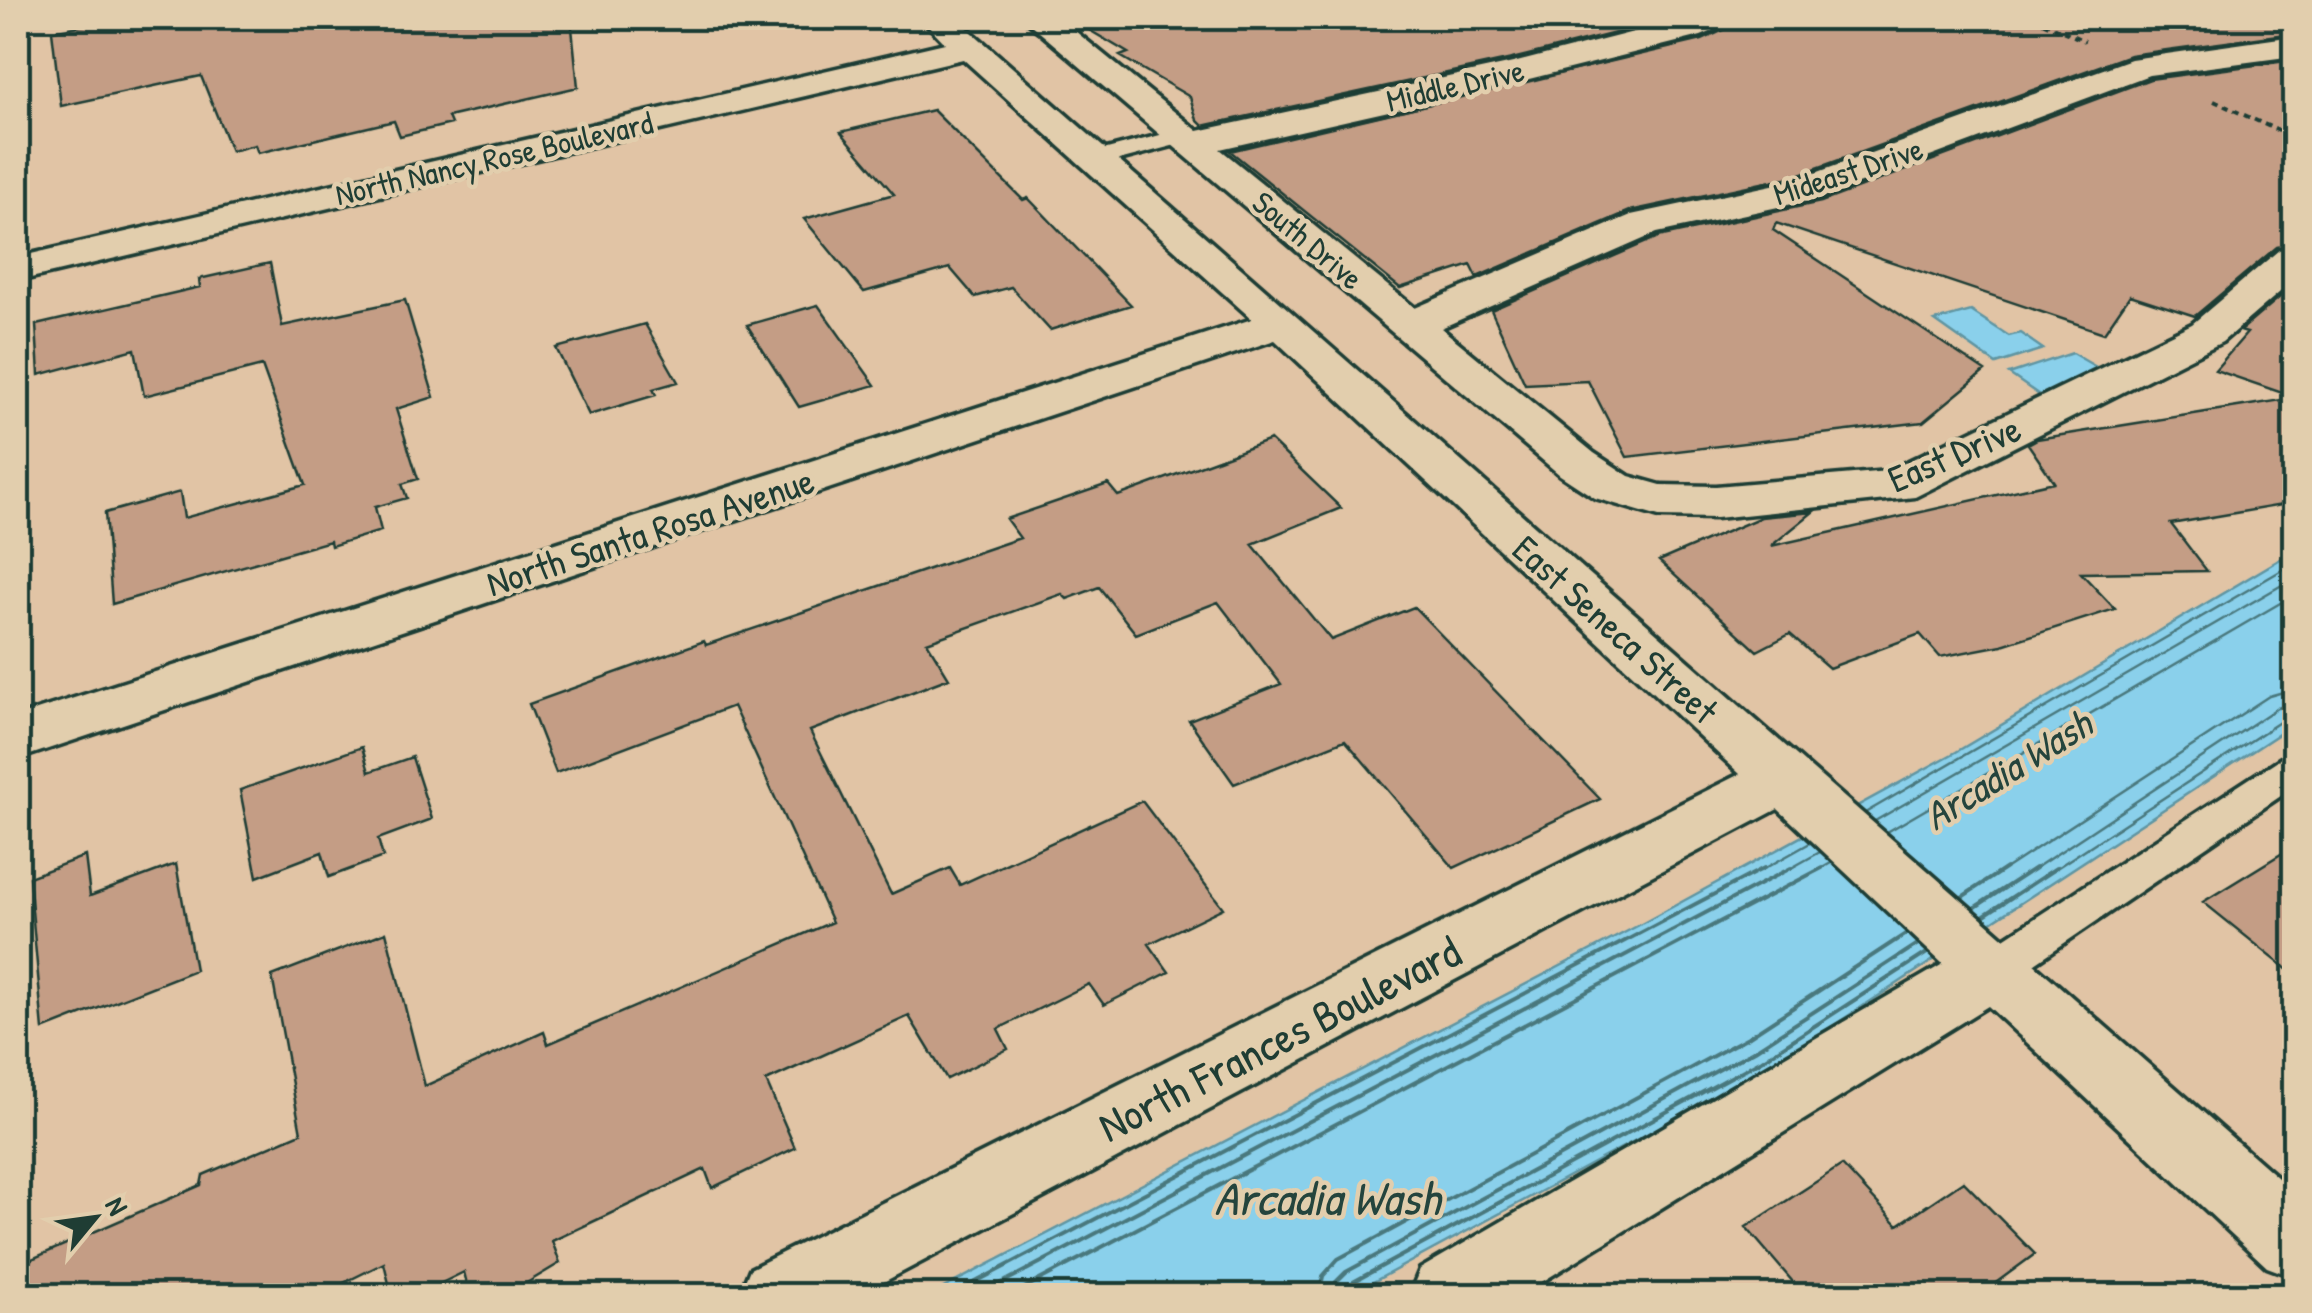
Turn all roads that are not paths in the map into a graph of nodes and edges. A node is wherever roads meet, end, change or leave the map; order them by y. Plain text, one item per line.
1 (1039, 18) edge
2 (1715, 18) edge
3 (954, 32) edge
4 (2294, 46) edge
5 (1188, 140) junction
6 (1096, 159) junction
7 (2294, 259) edge
8 (18, 269) edge
9 (1282, 323) junction
10 (1410, 326) junction
11 (1577, 464) joint
12 (18, 738) edge
13 (2294, 768) edge
14 (1793, 790) junction
15 (1981, 960) junction
16 (2294, 1241) edge
17 (777, 1296) edge
18 (1447, 1296) edge

1 - 5 street, South Drive
2 - 5 street, Middle Drive
3 - 6 street, East Seneca Street
3 - 8 street, North Nancy Rose Boulevard
4 - 10 street, Mideast Drive
5 - 6 lane
5 - 10 street, South Drive
6 - 9 street, East Seneca Street
7 - 11 street, East Drive
9 - 12 street, North Santa Rosa Avenue
9 - 14 street, East Seneca Street
10 - 11 street, South Drive
13 - 15 lane
14 - 15 street, East Seneca Street
14 - 17 street, North Frances Boulevard
15 - 16 street, East Seneca Street
15 - 18 street

